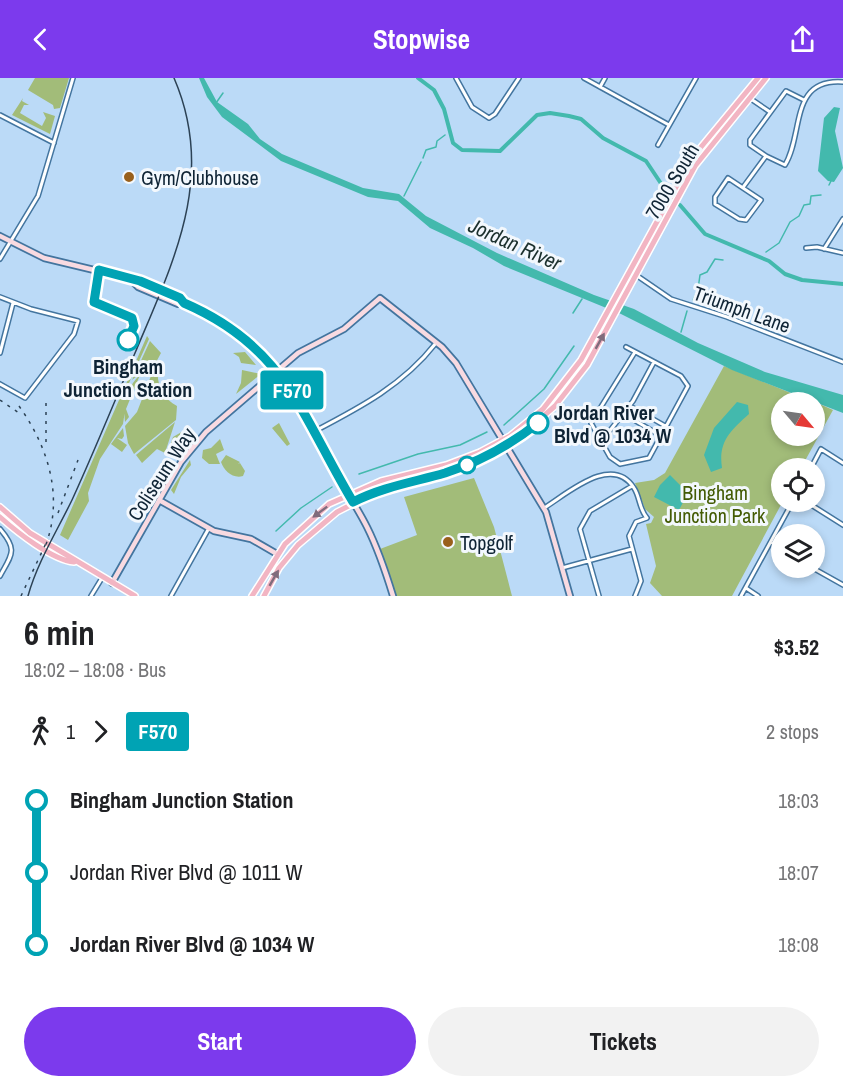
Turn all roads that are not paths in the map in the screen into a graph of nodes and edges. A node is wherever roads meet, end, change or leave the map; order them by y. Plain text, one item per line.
1 (73, 78) edge
2 (456, 78) edge
3 (519, 78) edge
4 (584, 78) edge
5 (605, 78) edge
6 (696, 78) edge
7 (758, 78) edge
8 (766, 78) edge
9 (830, 80) edge
10 (843, 82) edge
11 (600, 87) junction
12 (751, 99) junction
13 (804, 100) junction
14 (770, 112) junction
15 (0, 115) edge
16 (669, 125) junction
17 (54, 143) junction
18 (658, 145) dead end
19 (766, 156) junction
20 (744, 186) junction
21 (843, 219) edge
22 (0, 236) edge
23 (10, 242) junction
24 (806, 249) dead end
25 (824, 249) junction
26 (843, 253) edge
27 (0, 259) edge
28 (636, 275) junction
29 (0, 297) edge
30 (13, 303) junction
31 (436, 342) junction
32 (626, 347) dead end
33 (635, 352) junction
34 (0, 353) edge
35 (654, 362) junction
36 (843, 362) edge
37 (277, 370) junction
38 (0, 384) edge
39 (630, 406) junction
40 (624, 414) junction
41 (667, 427) junction
42 (315, 431) junction
43 (662, 436) junction
44 (601, 442) junction
45 (504, 443) junction
46 (816, 458) edge
47 (843, 463) edge
48 (620, 464) junction
49 (616, 474) junction
50 (633, 485) junction
51 (348, 494) junction
52 (159, 500) junction
53 (353, 502) junction
54 (0, 507) edge
55 (543, 508) junction
56 (822, 512) edge
57 (0, 517) edge
58 (843, 525) edge
59 (209, 528) junction
60 (0, 529) edge
61 (771, 542) edge
62 (632, 549) junction
63 (277, 554) junction
64 (588, 561) junction
65 (74, 562) junction
66 (562, 568) junction
67 (825, 575) edge
68 (0, 576) edge
69 (102, 578) junction
70 (112, 583) junction
71 (843, 585) edge
72 (746, 588) junction
73 (92, 596) edge
74 (135, 596) edge
75 (171, 596) edge
76 (252, 596) edge
77 (264, 596) edge
78 (393, 596) edge
79 (570, 596) edge
80 (598, 596) edge
81 (634, 596) edge
82 (741, 596) edge
83 (758, 596) edge

1 - 17 street
2 - 3 street
4 - 11 street
5 - 11 street
6 - 16 street
7 - 45 main road, 7000 South
8 - 12 main road, 7000 South
9 - 10 street
9 - 13 street
11 - 16 street
12 - 14 street
12 - 28 main road, 7000 South
13 - 14 street
13 - 19 street
14 - 19 street
15 - 17 street
16 - 18 street
17 - 23 street
19 - 20 street
20 - 20 street
21 - 25 street
22 - 23 street
23 - 27 street
23 - 37 street
24 - 25 street
25 - 26 street
28 - 36 street, Triumph Lane
45 -> 28 main road, 7000 South
29 - 30 street
30 - 34 street
30 - 38 street
31 - 37 street, Coliseum Way
31 - 42 street
31 - 45 street
32 - 33 street
33 - 35 street
33 - 44 street
35 - 39 street
35 - 41 street
37 - 42 street
37 - 52 street, Coliseum Way
39 - 40 street
39 - 41 street
40 - 43 street
40 - 44 street
41 - 43 street
42 - 51 street
43 - 48 street
44 - 48 street
45 - 51 main road
45 - 53 main road
45 - 55 street
46 - 47 street
48 - 49 street
49 - 50 street
49 - 55 street
50 - 62 street
50 - 64 street
51 - 53 street
51 -> 63 main road
52 - 59 street
52 - 70 street, Coliseum Way
77 -> 53 main road
53 - 78 street
54 - 65 main road
55 - 66 street
56 - 58 street
57 - 65 main road
59 - 63 street
59 - 75 street
60 - 68 street
61 - 72 street
62 - 64 street
62 - 81 street
63 - 76 main road
64 - 66 street
64 - 80 street
65 - 69 main road
66 - 79 street
67 - 71 street
69 - 70 main road
69 - 73 street
70 - 74 main road
72 - 82 street
72 - 83 street

